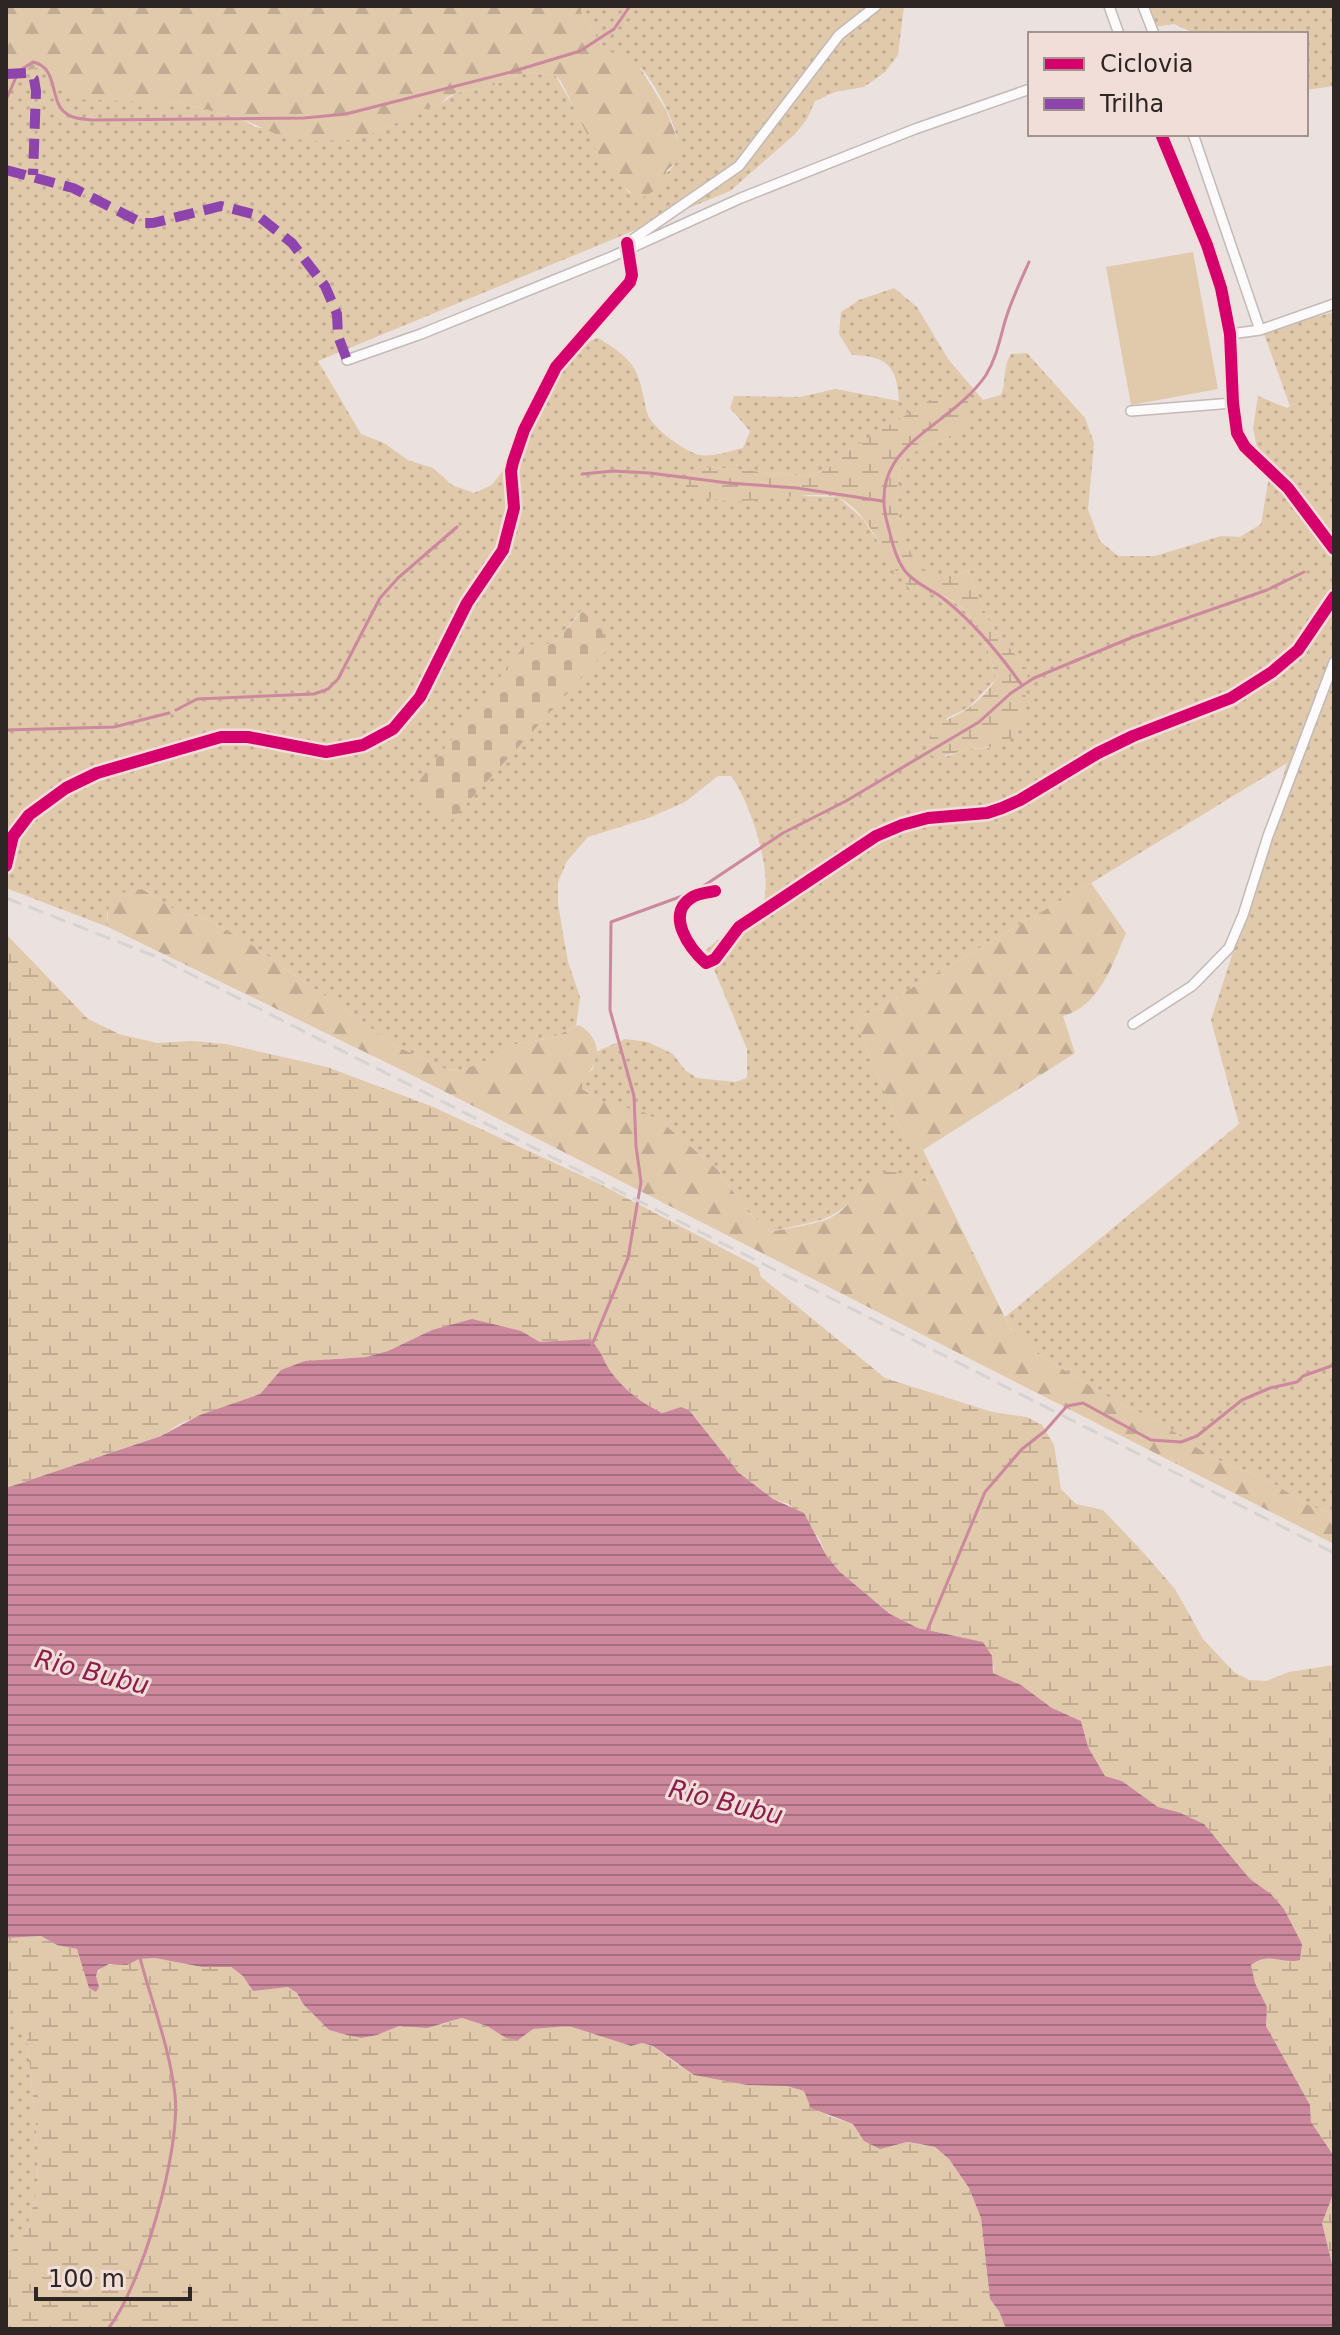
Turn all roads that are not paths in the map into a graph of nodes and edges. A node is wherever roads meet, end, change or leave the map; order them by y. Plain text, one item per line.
1 (876, 6) edge
2 (1109, 6) edge
3 (1143, 6) edge
4 (1118, 32) edge
5 (1153, 32) edge
6 (1028, 90) edge
7 (1162, 136) edge
8 (1194, 136) edge
9 (629, 246) junction
10 (1334, 304) edge
11 (1260, 330) junction
12 (1230, 334) junction
13 (347, 360) dead end
14 (1233, 403) junction
15 (1131, 411) dead end
16 (1334, 549) edge
17 (1334, 597) edge
18 (1334, 662) edge
19 (6, 866) edge
20 (715, 891) dead end
21 (1133, 1024) dead end

1 - 9 street
2 - 4 street
3 - 5 street
6 - 9 street
7 - 12 street
8 - 11 street
9 - 13 street
9 - 19 street
10 - 11 street
11 - 12 street
12 - 14 street
14 - 15 street
14 - 16 street
17 - 20 street
18 - 21 street

